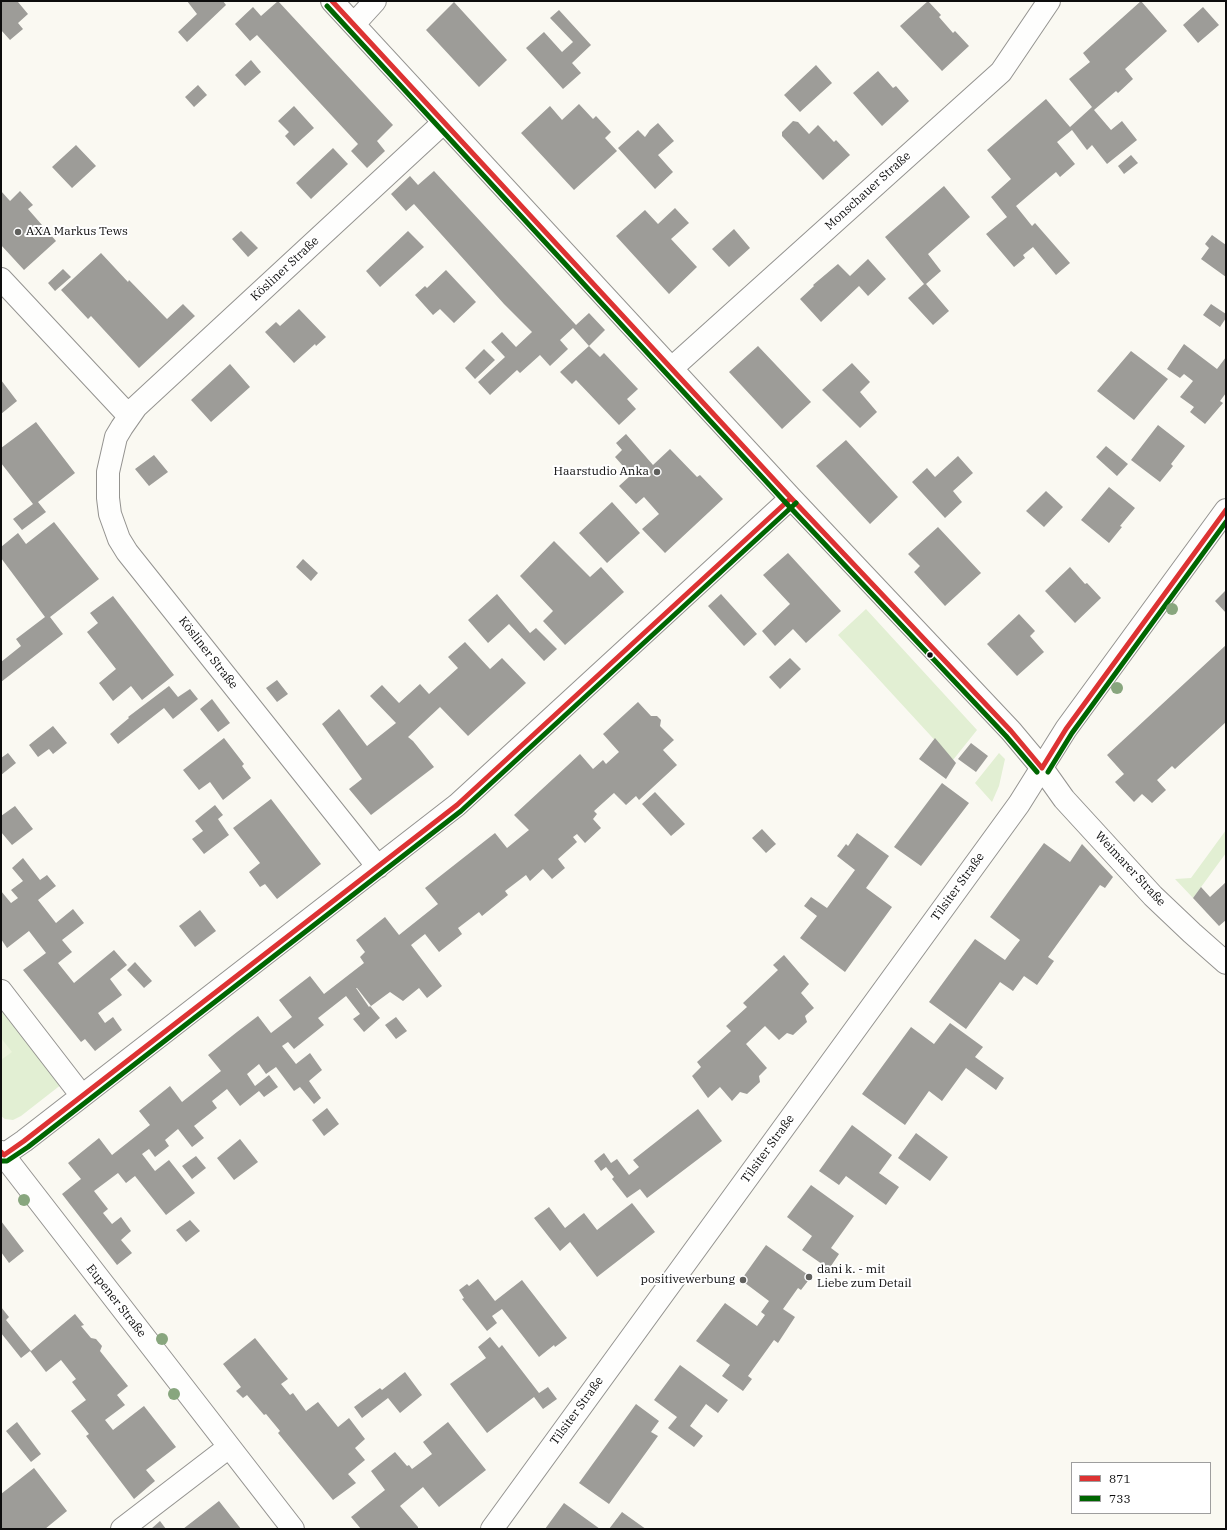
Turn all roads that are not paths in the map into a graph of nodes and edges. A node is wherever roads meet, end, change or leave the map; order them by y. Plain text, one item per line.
1 (332, 1) edge
2 (375, 1) edge
3 (1049, 1) edge
4 (354, 24) junction
5 (443, 122) junction
6 (1, 279) edge
7 (672, 368) junction
8 (129, 416) junction
9 (791, 498) junction
10 (1226, 510) edge
11 (1042, 768) junction
12 (378, 867) junction
13 (1226, 963) edge
14 (1, 991) edge
15 (82, 1096) junction
16 (2, 1155) edge
17 (229, 1446) junction
18 (122, 1529) edge
19 (293, 1529) edge
20 (492, 1529) edge

1 - 4 street
2 - 4 street
3 - 7 street, Monschauer Straße
4 - 5 street
5 - 7 street
5 - 8 street, Kösliner Straße
6 - 8 street
7 - 9 street
8 - 12 street, Kösliner Straße
9 - 11 street
9 - 12 street
10 - 11 street, Tilsiter Straße
11 - 13 street, Weimarer Straße
11 - 20 street, Tilsiter Straße
12 - 15 street
14 - 15 street
15 - 16 street
16 - 17 street, Eupener Straße
17 - 18 street
17 - 19 street, Eupener Straße

